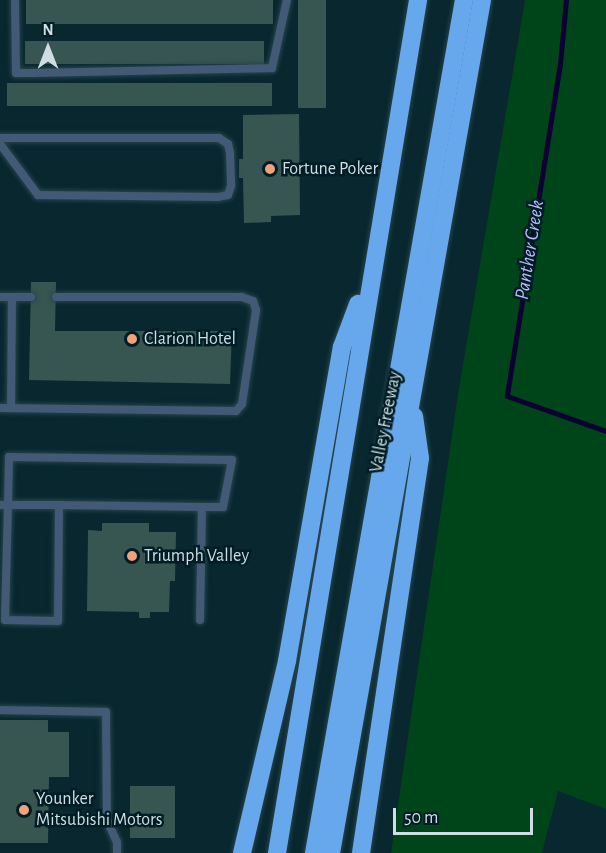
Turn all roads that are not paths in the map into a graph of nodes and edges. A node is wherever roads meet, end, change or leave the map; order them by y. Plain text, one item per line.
1 (15, 0) edge
2 (287, 0) edge
3 (418, 0) edge
4 (464, 0) edge
5 (482, 0) edge
6 (0, 138) edge
7 (0, 144) edge
8 (371, 269) junction
9 (0, 297) edge
10 (12, 297) junction
11 (31, 297) dead end
12 (56, 297) dead end
13 (412, 403) junction
14 (0, 408) edge
15 (11, 408) junction
16 (4, 505) edge
17 (59, 505) junction
18 (202, 507) junction
19 (200, 620) dead end
20 (0, 710) edge
21 (53, 820) dead end
22 (107, 820) junction
23 (117, 853) edge
24 (242, 853) edge
25 (277, 853) edge
26 (314, 853) edge
27 (331, 853) edge
28 (362, 853) edge

1 - 2 lane
3 - 8 highway, Valley Freeway
4 - 26 highway
5 - 13 highway, Valley Freeway
6 - 7 lane
8 - 24 highway
8 - 25 highway, Valley Freeway
9 - 10 lane
10 - 11 lane
10 - 15 lane
12 - 15 lane
13 - 27 highway, Valley Freeway
13 - 28 highway
14 - 15 lane
16 - 17 lane
16 - 17 lane
16 - 18 lane
17 - 18 lane
18 - 19 lane
20 - 22 lane
21 - 22 lane
22 - 23 lane

